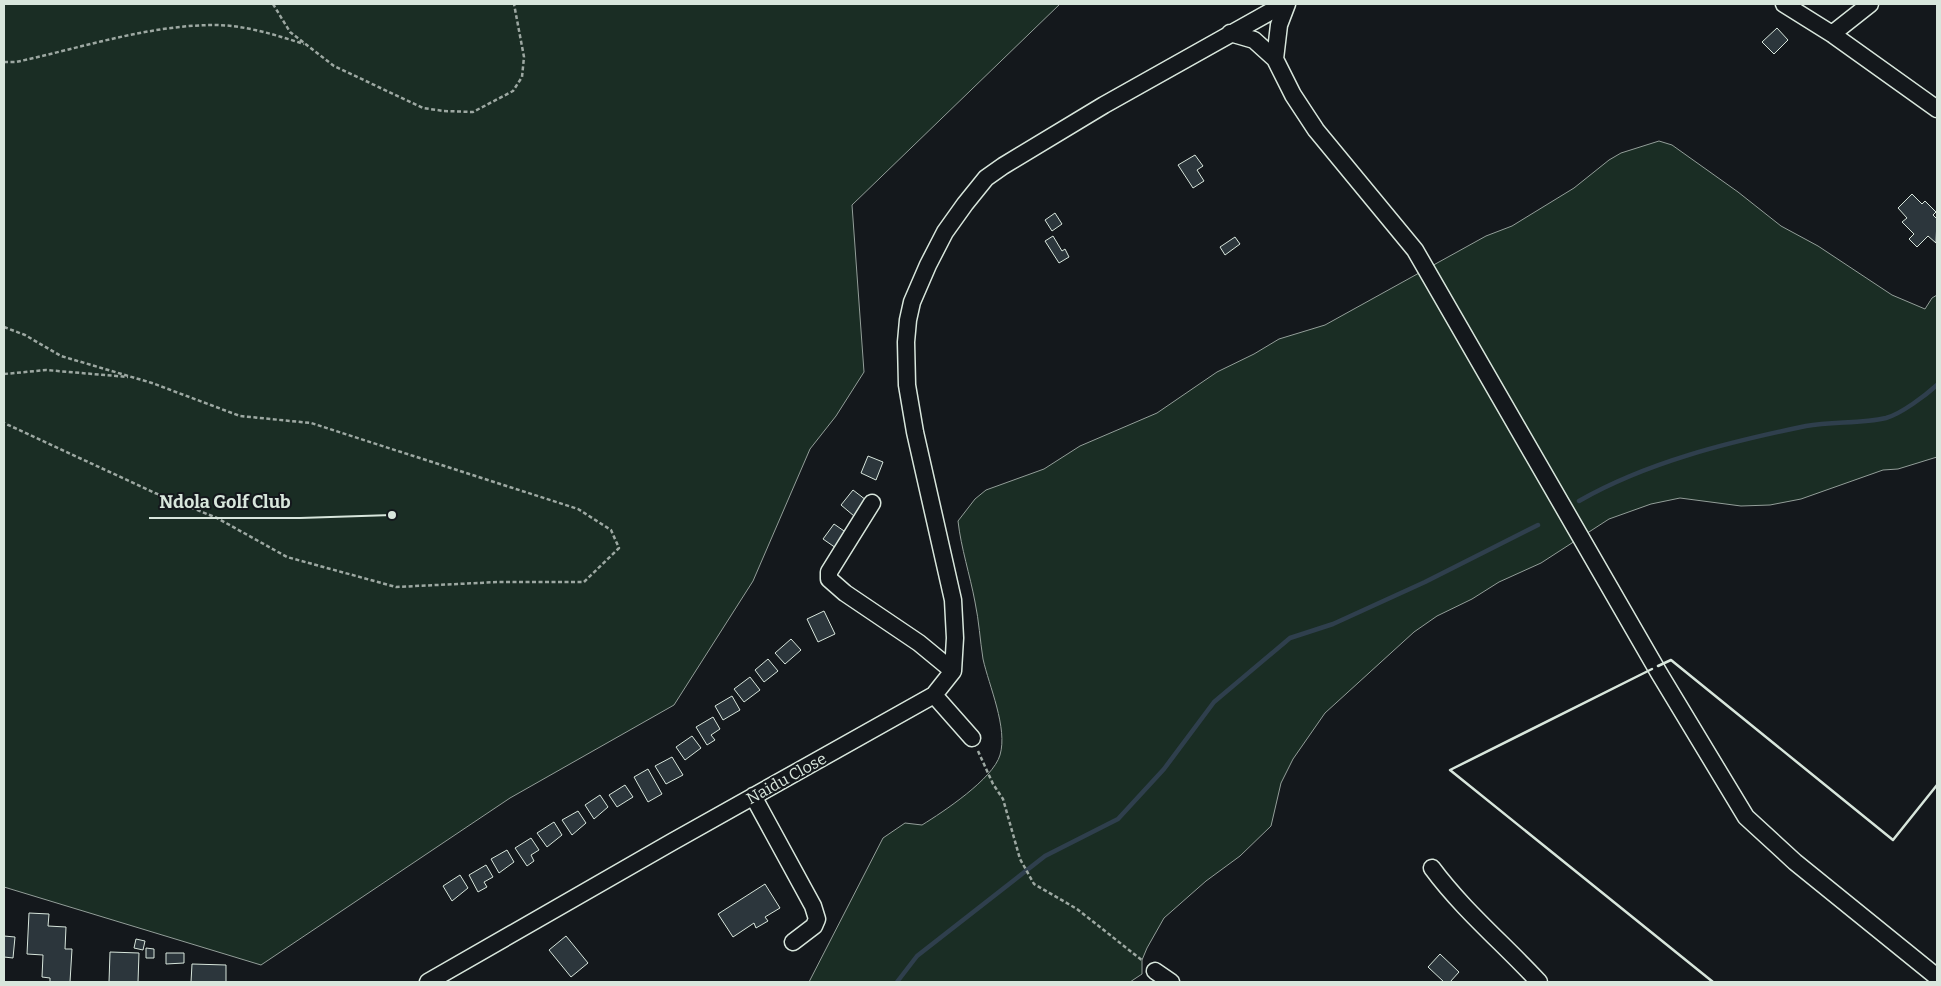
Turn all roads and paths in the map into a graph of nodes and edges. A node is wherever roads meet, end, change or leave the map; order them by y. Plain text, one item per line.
1 (273, 4) edge
2 (514, 4) edge
3 (1285, 4) edge
4 (1784, 4) edge
5 (1870, 4) edge
6 (1230, 33) junction
7 (1832, 34) junction
8 (305, 44) junction
9 (1275, 59) junction
10 (4, 62) edge
11 (1937, 108) edge
12 (4, 327) edge
13 (4, 374) edge
14 (134, 378) junction
15 (4, 423) edge
16 (872, 503) dead end
17 (953, 671) junction
18 (934, 694) junction
19 (972, 738) joint
20 (753, 796) junction
21 (1432, 868) dead end
22 (793, 942) dead end
23 (1155, 971) joint
24 (1937, 977) edge
25 (428, 982) edge
26 (1171, 982) edge
27 (1539, 982) edge

1 - 8 path
2 - 8 path
3 - 6 street
3 - 9 street
4 - 7 street
5 - 7 street
6 - 9 street
6 - 17 street
7 - 11 street
8 - 10 path
9 - 24 street
12 - 14 path
13 - 14 path
14 - 15 path
16 - 17 street
17 - 18 street, Naidu Close
18 - 19 street
18 - 20 street, Naidu Close
19 - 23 path
20 - 22 street
20 - 25 street, Naidu Close
21 - 27 street
23 - 26 street

